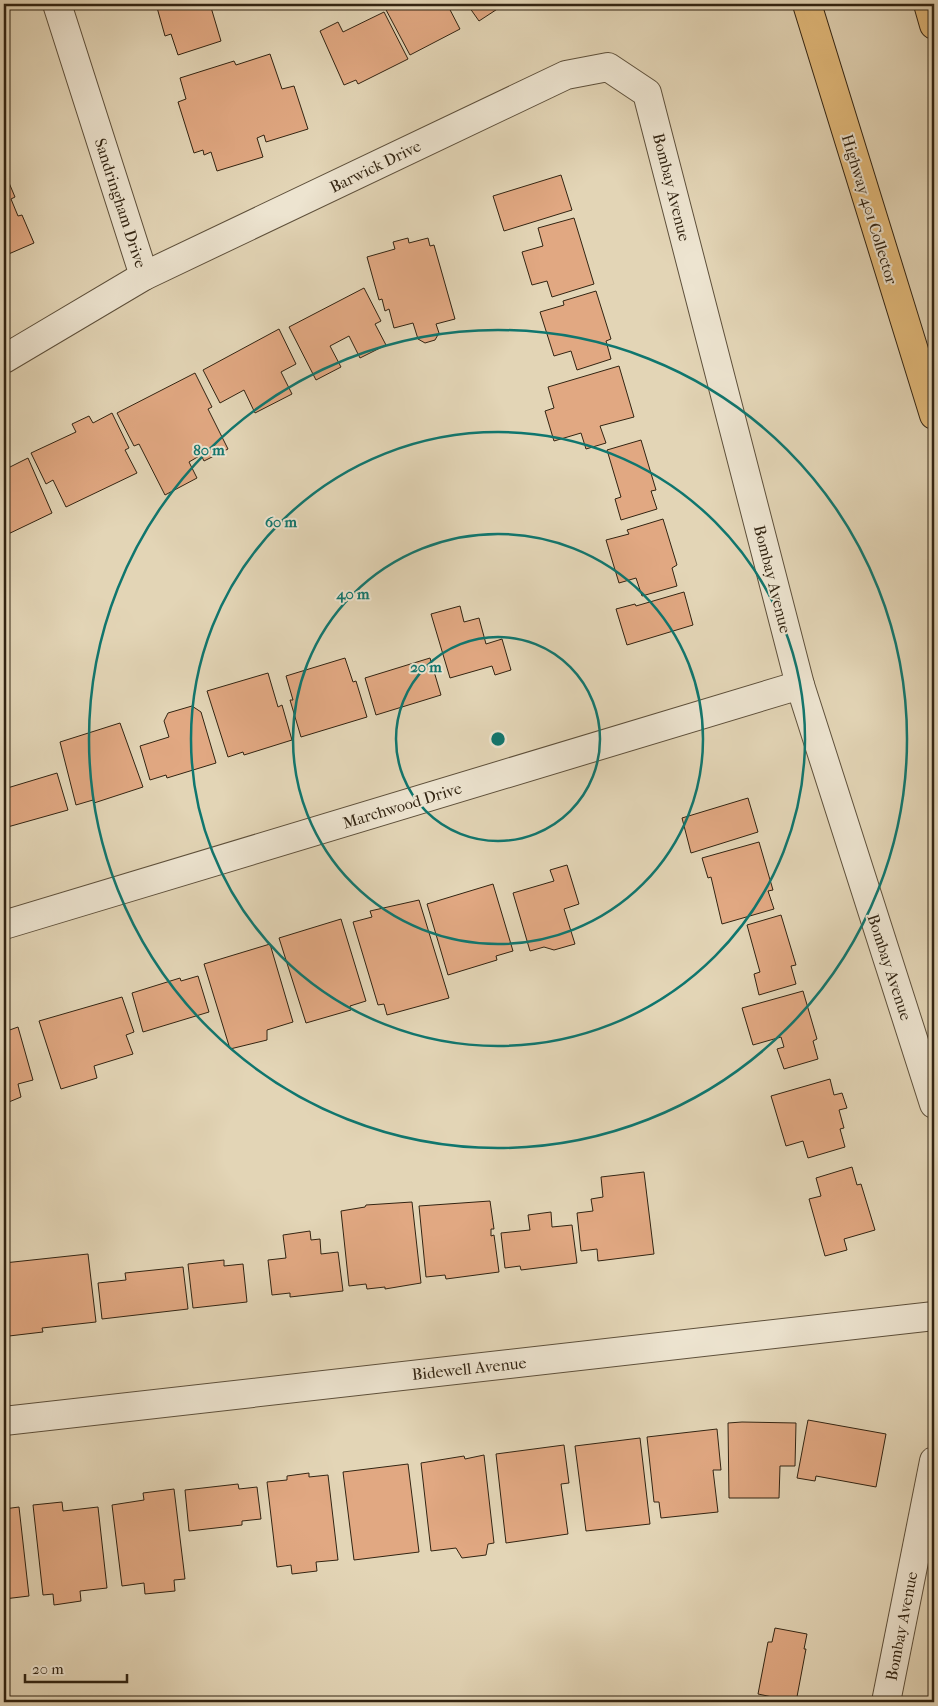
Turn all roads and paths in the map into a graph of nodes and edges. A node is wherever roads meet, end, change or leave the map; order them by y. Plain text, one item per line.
1 (57, 4) edge
2 (807, 4) edge
3 (928, 4) edge
4 (934, 25) edge
5 (608, 67) joint
6 (144, 276) junction
7 (4, 359) edge
8 (934, 415) edge
9 (800, 685) junction
10 (4, 925) edge
11 (934, 1104) edge
12 (934, 1316) edge
13 (4, 1421) edge
14 (934, 1462) edge
15 (886, 1702) edge

1 - 6 street, Sandringham Drive
2 - 8 highway, Highway 401 Collector
3 - 4 highway
5 - 6 street, Barwick Drive
5 - 9 street, Bombay Avenue
6 - 7 street, Sandringham Drive
9 - 10 street, Marchwood Drive
9 - 11 street, Bombay Avenue
12 - 13 street, Bidewell Avenue
14 - 15 street, Bombay Avenue

